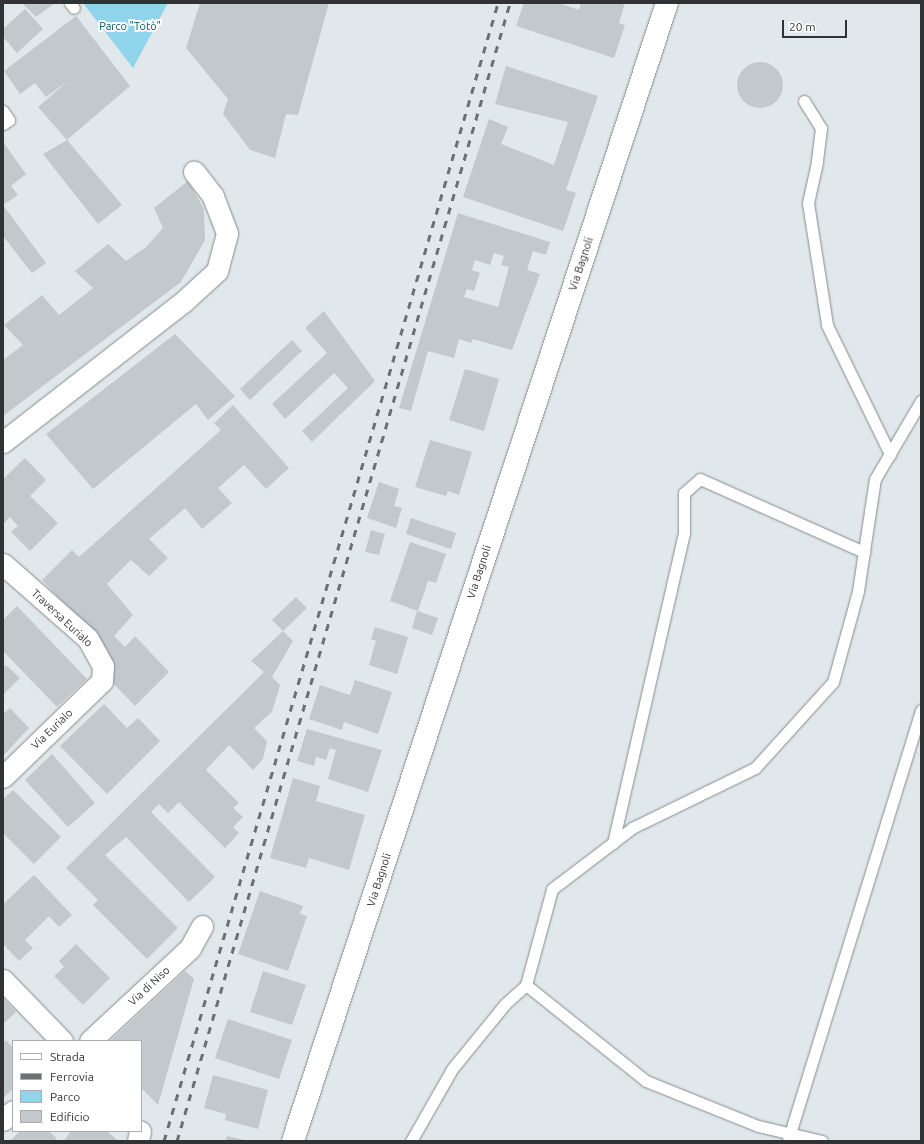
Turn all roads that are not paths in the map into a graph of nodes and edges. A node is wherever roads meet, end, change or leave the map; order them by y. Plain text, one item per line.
1 (667, 3) edge
2 (804, 101) dead end
3 (3, 111) edge
4 (3, 124) edge
5 (194, 172) dead end
6 (921, 401) edge
7 (3, 442) edge
8 (890, 454) junction
9 (864, 552) junction
10 (3, 564) edge
11 (102, 682) joint
12 (921, 710) edge
13 (3, 777) edge
14 (613, 843) junction
15 (202, 926) dead end
16 (3, 980) edge
17 (526, 985) junction
18 (61, 1040) edge
19 (91, 1040) edge
20 (12, 1112) edge
21 (3, 1120) edge
22 (789, 1137) edge
23 (293, 1141) edge
24 (411, 1141) edge
25 (822, 1141) edge

1 - 23 street, Via Bagnoli
2 - 8 lane
3 - 4 lane
5 - 7 street
6 - 8 lane
8 - 9 lane
9 - 14 lane
9 - 14 lane
10 - 11 street, Traversa Eurialo
11 - 13 street, Via Eurialo
12 - 22 lane
14 - 17 lane
15 - 19 street, Via di Niso
16 - 18 street
17 - 22 lane
17 - 24 lane
20 - 21 street
22 - 25 lane

